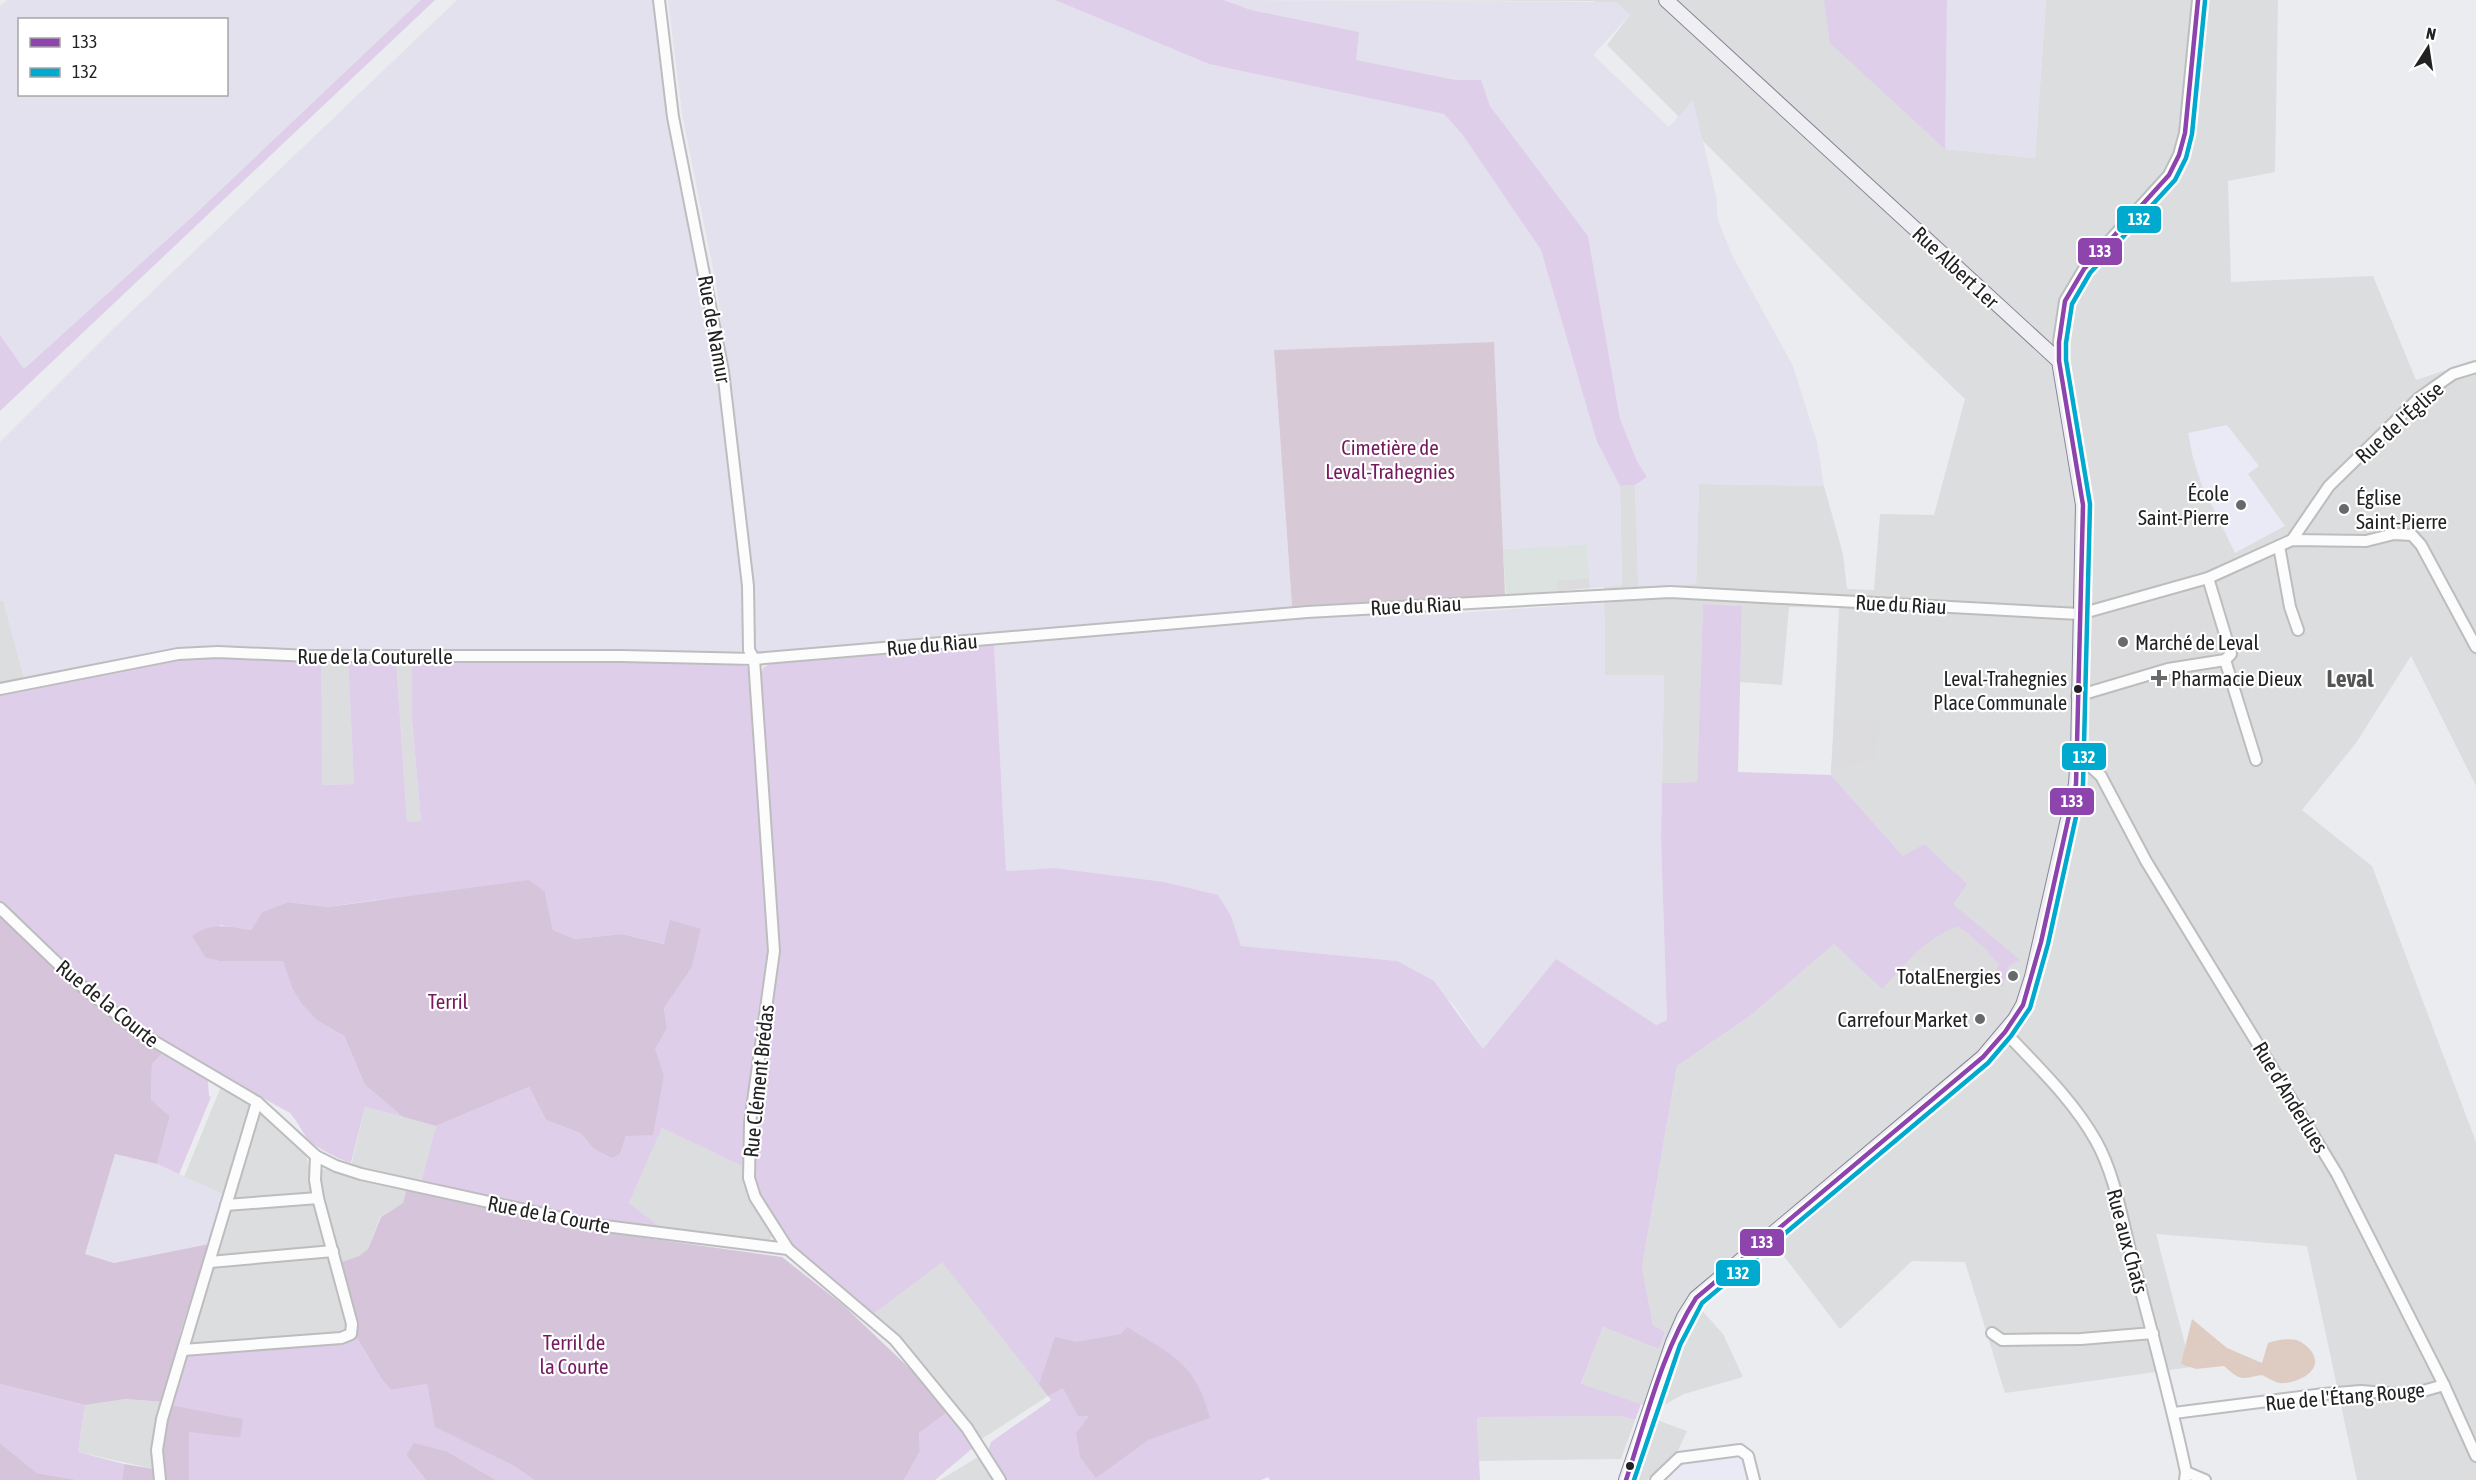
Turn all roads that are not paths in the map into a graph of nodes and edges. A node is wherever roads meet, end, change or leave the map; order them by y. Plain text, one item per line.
1 (660, 0) edge
2 (1666, 0) edge
3 (2198, 0) edge
4 (2059, 362) junction
5 (2476, 367) edge
6 (2292, 540) junction
7 (2279, 546) junction
8 (2208, 578) junction
9 (2080, 614) junction
10 (2298, 630) dead end
11 (2476, 647) edge
12 (754, 659) junction
13 (2225, 660) junction
14 (0, 689) edge
15 (2077, 696) junction
16 (2078, 755) junction
17 (2256, 760) dead end
18 (0, 908) edge
19 (2006, 1032) junction
20 (257, 1102) junction
21 (316, 1156) junction
22 (318, 1198) junction
23 (226, 1205) junction
24 (788, 1249) junction
25 (333, 1251) junction
26 (210, 1262) junction
27 (1992, 1333) dead end
28 (2153, 1333) junction
29 (183, 1350) junction
30 (2444, 1385) junction
31 (2174, 1413) junction
32 (2476, 1456) edge
33 (2186, 1476) edge
34 (160, 1480) edge
35 (1000, 1480) edge
36 (1626, 1480) edge
37 (1656, 1480) edge
38 (1754, 1480) edge
39 (2205, 1480) edge

1 - 12 street, Rue de Namur
2 - 4 street, Rue Albert 1er
3 - 4 street
4 - 9 street
5 - 6 street, Rue de l'Église
6 - 7 street, Rue du Riau
6 - 11 street
7 - 8 street, Rue du Riau
7 - 10 street
8 - 9 street, Rue du Riau
8 - 13 street
9 - 12 street, Rue du Riau
9 - 15 street
12 - 14 street, Rue de la Couturelle
12 - 24 street, Rue Clément Brédas
13 - 15 street
13 - 17 street
15 - 16 street
16 - 19 street
16 - 30 street, Rue d'Anderlues
18 - 20 street, Rue de la Courte
19 - 28 street, Rue aux Chats
19 - 36 street
20 - 21 street, Rue de la Courte
20 - 23 street
21 - 22 street
21 - 24 street, Rue de la Courte
22 - 23 street
22 - 25 street
23 - 26 street
24 - 35 street, Rue Clément Brédas
25 - 26 street
25 - 29 street
26 - 29 street
27 - 28 street
28 - 31 street, Rue aux Chats
29 - 34 street
30 - 31 street, Rue de l'Étang Rouge
30 - 32 street, Rue d'Anderlues
31 - 33 street, Rue aux Chats
33 - 39 street
37 - 38 street

